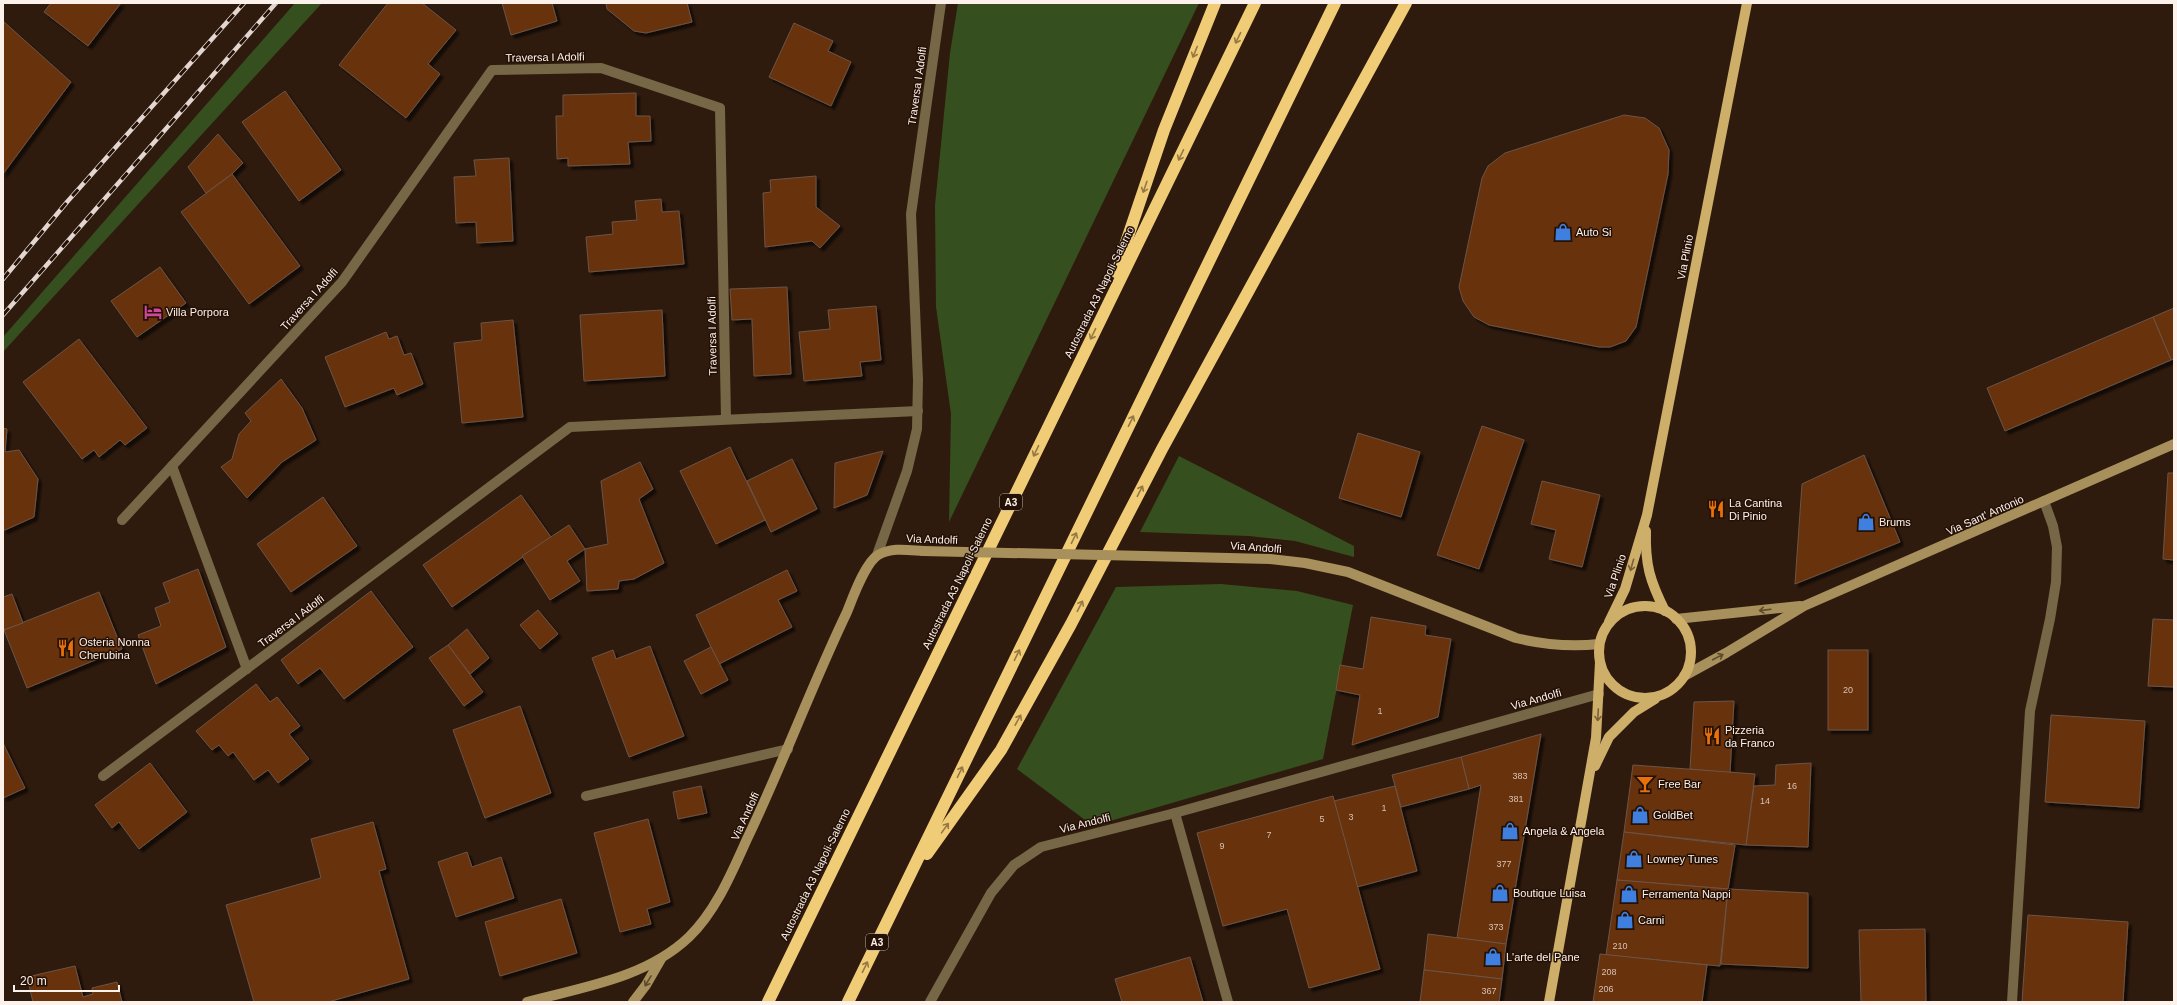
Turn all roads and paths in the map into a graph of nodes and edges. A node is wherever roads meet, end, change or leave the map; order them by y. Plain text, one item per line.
1 (941, 3) edge
2 (1215, 3) edge
3 (1255, 3) edge
4 (1335, 3) edge
5 (1406, 3) edge
6 (1747, 3) edge
7 (1101, 317) junction
8 (918, 411) junction
9 (726, 419) junction
10 (2174, 444) edge
11 (172, 466) junction
12 (2044, 501) junction
13 (1647, 515) junction
14 (122, 520) dead end
15 (877, 555) junction
16 (1804, 606) junction
17 (1665, 611) junction
18 (1676, 618) junction
19 (1610, 622) junction
20 (1599, 644) junction
21 (1600, 662) junction
22 (247, 668) junction
23 (1684, 676) junction
24 (1599, 694) junction
25 (1659, 696) junction
26 (788, 749) junction
27 (1591, 775) junction
28 (103, 776) dead end
29 (586, 796) dead end
30 (1175, 813) junction
31 (906, 882) junction
32 (661, 959) junction
33 (535, 1001) edge
34 (633, 1002) edge
35 (768, 1002) edge
36 (848, 1002) edge
37 (930, 1002) edge
38 (1228, 1002) edge
39 (1550, 1002) edge
40 (2012, 1002) edge

1 - 8 street, Traversa I Adolfi
2 -> 7 highway
3 -> 7 highway, Autostrada A3 Napoli-Salerno / A3
31 -> 4 highway, A3
31 -> 5 highway
6 - 13 main road, Via Plinio
7 -> 35 highway, Autostrada A3 Napoli-Salerno / A3
8 - 9 street, Traversa I Adolfi
8 - 15 street, Traversa I Adolfi
9 - 11 street, Traversa I Adolfi
9 - 22 street, Traversa I Adolfi
10 - 12 street, Via Sant' Antonio
11 - 14 street, Traversa I Adolfi
11 - 22 street
12 - 16 street, Via Sant' Antonio
12 - 40 street
13 - 17 main road, Via Plinio
13 -> 19 main road, Via Plinio
15 - 20 street, Via Andolfi, bridge
15 - 26 street, Via Andolfi
16 -> 18 street, Via Sant' Antonio
23 -> 16 street, Via Sant' Antonio
17 - 18 main road, Via Plinio
17 - 19 main road, Via Plinio
18 - 23 main road, Via Plinio
19 - 20 main road, Via Plinio
20 - 21 main road, Via Plinio
21 - 24 main road, Via Plinio
21 - 25 main road, Via Plinio
22 - 28 street, Traversa I Adolfi
23 - 25 main road, Via Plinio
24 -> 27 main road, Via Plinio
24 - 30 street, Via Andolfi
25 - 27 main road, Via Plinio
26 - 29 street
26 - 32 street, Via Andolfi
27 - 39 main road, Via Plinio
30 - 37 street, Via Andolfi
30 - 38 street
36 -> 31 highway, A3
32 - 33 street, Via Andolfi
32 -> 34 street

